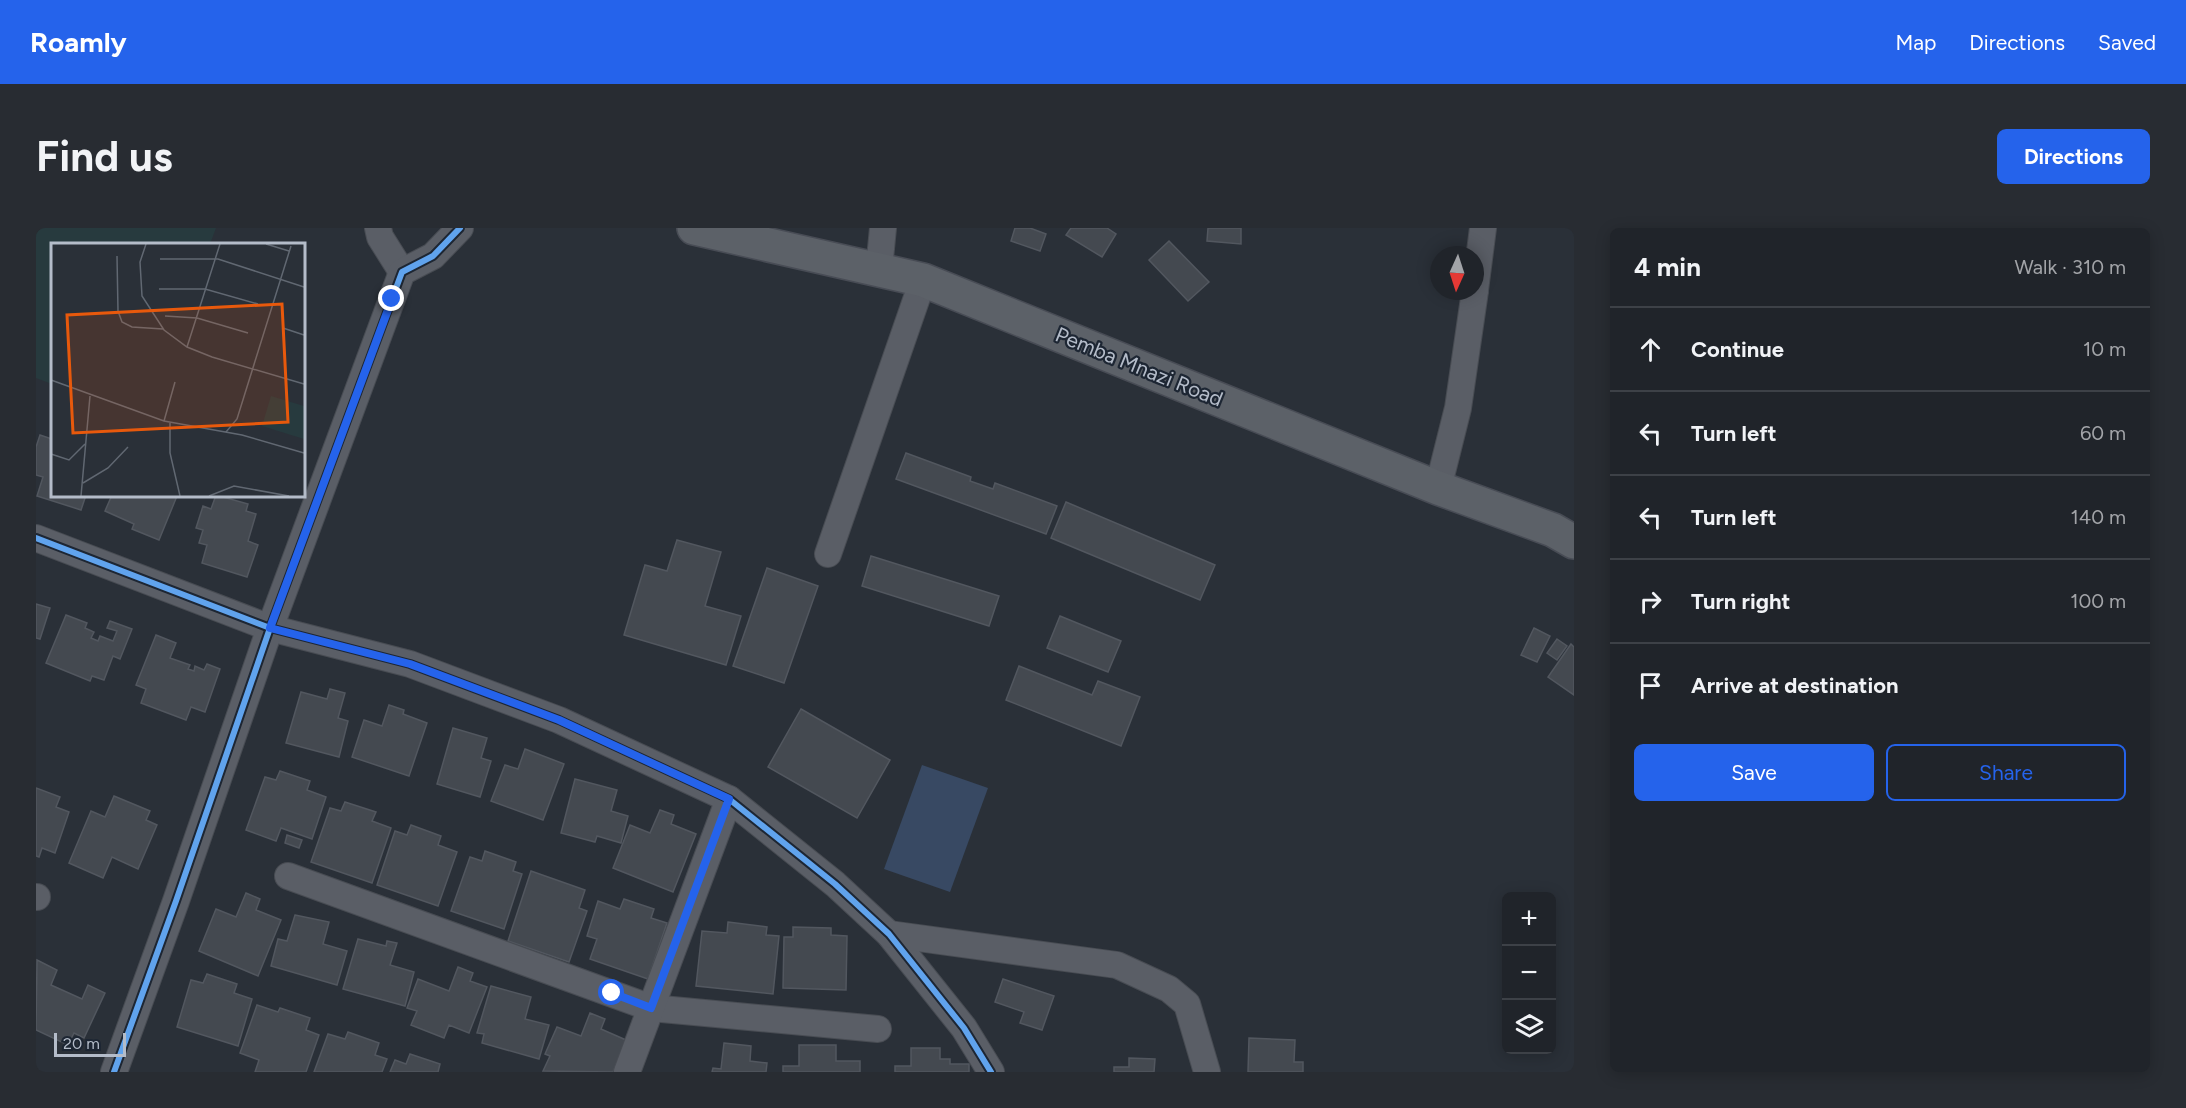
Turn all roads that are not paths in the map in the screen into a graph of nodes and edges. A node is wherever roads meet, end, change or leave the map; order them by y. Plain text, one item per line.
1 (378, 228) edge
2 (460, 228) edge
3 (694, 228) edge
4 (883, 228) edge
5 (1483, 228) edge
6 (1481, 246) edge
7 (879, 269) junction
8 (402, 272) junction
9 (923, 280) junction
10 (1474, 300) edge
11 (1438, 488) junction
12 (36, 538) edge
13 (1574, 542) edge
14 (828, 554) dead end
15 (270, 628) junction
16 (729, 799) junction
17 (288, 876) dead end
18 (889, 934) junction
19 (651, 1008) junction
20 (878, 1029) dead end
21 (114, 1072) edge
22 (627, 1072) edge
23 (991, 1072) edge
24 (1206, 1072) edge

1 - 8 street
2 - 8 street
3 - 7 main road, Pemba Mnazi Road
4 - 7 street
5 - 6 street
7 - 9 main road, Pemba Mnazi Road
8 - 15 street
9 - 11 main road, Pemba Mnazi Road
9 - 14 street
10 - 11 street
11 - 13 main road, Pemba Mnazi Road
12 - 15 street
15 - 16 street
15 - 21 street
16 - 18 street
16 - 19 street
17 - 19 street
18 - 23 street
18 - 24 street
19 - 20 street
19 - 22 street

